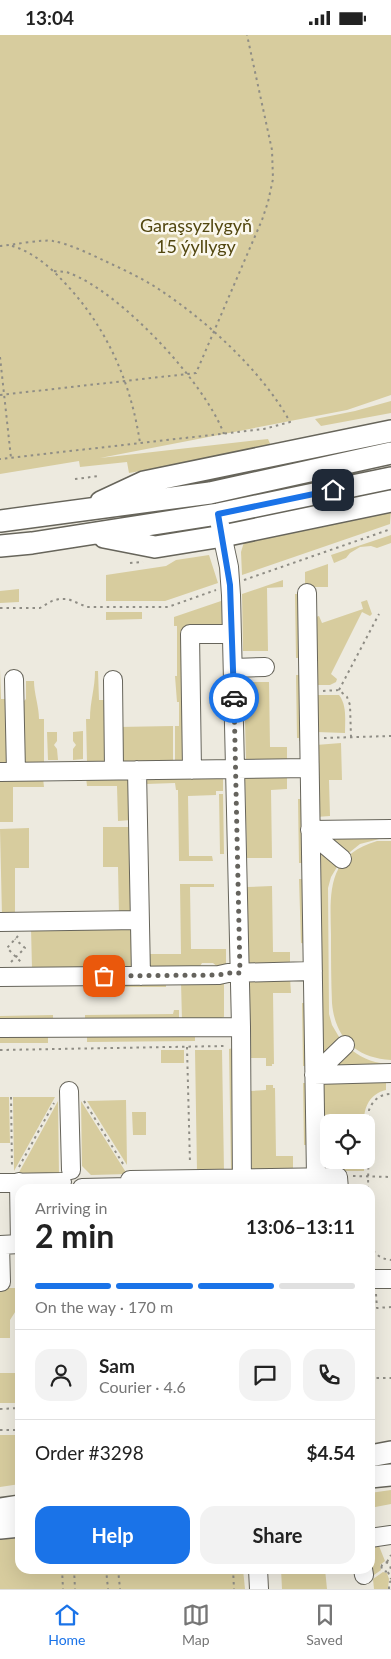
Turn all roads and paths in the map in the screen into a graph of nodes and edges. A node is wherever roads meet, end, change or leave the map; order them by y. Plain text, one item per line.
1 (247, 35) edge
2 (9, 245) junction
3 (0, 246) edge
4 (54, 271) junction
5 (213, 331) junction
6 (0, 357) edge
7 (187, 374) junction
8 (125, 381) junction
9 (4, 394) junction
10 (0, 395) edge
11 (391, 431) edge
12 (224, 434) junction
13 (140, 443) junction
14 (391, 453) edge
15 (12, 457) junction
16 (0, 459) edge
17 (99, 476) dead end
18 (391, 478) edge
19 (75, 479) dead end
20 (391, 501) edge
21 (0, 511) edge
22 (82, 511) junction
23 (218, 514) junction
24 (29, 518) junction
25 (0, 521) edge
26 (391, 529) edge
27 (86, 534) junction
28 (223, 536) junction
29 (32, 543) junction
30 (0, 546) edge
31 (0, 560) edge
32 (242, 581) dead end
33 (221, 588) dead end
34 (306, 593) dead end
35 (0, 608) edge
36 (379, 615) dead end
37 (232, 634) junction
38 (233, 667) junction
39 (265, 667) dead end
40 (14, 679) dead end
41 (113, 680) dead end
42 (339, 690) junction
43 (308, 691) junction
44 (391, 736) edge
45 (351, 737) junction
46 (309, 738) junction
47 (309, 768) junction
48 (235, 769) junction
49 (137, 770) junction
50 (192, 770) junction
51 (114, 771) junction
52 (8, 772) edge
53 (310, 829) junction
54 (391, 829) edge
55 (342, 859) dead end
56 (140, 920) junction
57 (26, 922) junction
58 (5, 928) edge
59 (15, 939) junction
60 (16, 957) junction
61 (10, 963) dead end
62 (313, 971) junction
63 (240, 973) junction
64 (141, 976) junction
65 (0, 977) edge
66 (29, 977) junction
67 (241, 1027) junction
68 (0, 1028) edge
69 (345, 1045) dead end
70 (226, 1046) dead end
71 (188, 1047) junction
72 (0, 1050) edge
73 (391, 1073) edge
74 (314, 1075) junction
75 (391, 1094) edge
76 (70, 1095) junction
77 (11, 1097) dead end
78 (190, 1165) dead end
79 (368, 1176) junction
80 (316, 1177) junction
81 (391, 1177) edge
82 (12, 1178) edge
83 (66, 1180) edge
84 (242, 1183) edge
85 (338, 1183) edge
86 (83, 1184) edge
87 (130, 1184) edge
88 (186, 1184) edge
89 (368, 1184) edge
90 (15, 1203) edge
91 (15, 1244) edge
92 (375, 1254) edge
93 (391, 1260) edge
94 (375, 1279) edge
95 (391, 1279) edge
96 (1, 1282) edge
97 (376, 1301) dead end
98 (391, 1307) edge
99 (375, 1378) edge
100 (391, 1378) edge
101 (15, 1408) edge
102 (0, 1409) edge
103 (0, 1430) edge
104 (15, 1430) edge
105 (391, 1452) edge
106 (375, 1454) edge
107 (391, 1475) edge
108 (375, 1477) edge
109 (15, 1507) edge
110 (0, 1509) edge
111 (15, 1527) edge
112 (0, 1529) edge
113 (391, 1535) edge
114 (375, 1538) edge
115 (391, 1555) edge
116 (387, 1562) junction
117 (391, 1566) edge
118 (387, 1571) junction
119 (62, 1574) edge
120 (74, 1574) edge
121 (106, 1574) edge
122 (118, 1574) edge
123 (233, 1574) edge
124 (258, 1574) edge
125 (391, 1580) edge
126 (63, 1589) edge
127 (75, 1589) edge
128 (108, 1589) edge
129 (120, 1589) edge
130 (234, 1589) edge
131 (259, 1589) edge
132 (389, 1589) edge

1 - 5 path
2 - 3 path
2 - 4 path
2 - 5 path
4 - 7 path
4 - 8 path
5 - 7 path
5 - 12 path
6 - 9 path
7 - 8 path
7 - 12 path
8 - 9 path
8 - 13 path
9 - 10 path
9 - 15 path
11 - 22 main road
12 - 13 path
13 - 15 path
14 - 22 main road
15 - 16 path
17 - 19 path
18 - 23 main road
20 - 28 main road
21 - 24 main road
22 - 24 main road
23 - 27 main road
23 - 28 street
24 - 25 main road
26 - 32 path
27 - 28 main road
27 - 29 main road
28 - 37 street
29 - 30 main road
29 - 31 main road
33 - 35 path
34 - 43 street
36 - 42 path
37 - 38 street
37 - 50 street
38 - 39 street
38 - 48 street
40 - 52 street
41 - 51 street
42 - 43 path
42 - 45 path
43 - 46 street
44 - 45 path
45 - 46 path
46 - 47 street
47 - 48 street
47 - 53 street
48 - 50 street
48 - 63 street
49 - 50 street
49 - 51 street
49 - 56 street
51 - 52 street
53 - 54 street
53 - 55 street
53 - 62 street
56 - 57 street
56 - 64 street
57 - 58 street
57 - 59 path
58 - 59 path
59 - 60 path
59 - 60 path
60 - 61 path
60 - 66 path
62 - 63 street
62 - 74 street
63 - 64 street
63 - 67 street
64 - 66 street
65 - 66 street
67 - 68 street
67 - 84 street
69 - 74 street
70 - 71 path
71 - 72 path
71 - 78 path
73 - 74 street
74 - 80 street
75 - 79 path
76 - 82 path
76 - 83 street
76 - 87 path
77 - 82 path
79 - 81 path
79 - 85 path
79 - 89 path
80 - 84 street
80 - 85 street
82 - 83 street
82 - 90 street
83 - 86 street
84 - 88 street
91 - 96 street
92 - 93 path
94 - 95 street
97 - 98 path
99 - 100 path
101 - 102 path
103 - 104 path
105 - 106 main road
107 - 108 main road
109 - 110 main road
111 - 112 main road
113 - 114 street
115 - 116 path
116 - 117 path
116 - 118 path
117 - 118 path
118 - 125 path
119 - 126 path
120 - 127 path
121 - 128 path
122 - 129 path
123 - 130 path
124 - 131 street
125 - 132 path

